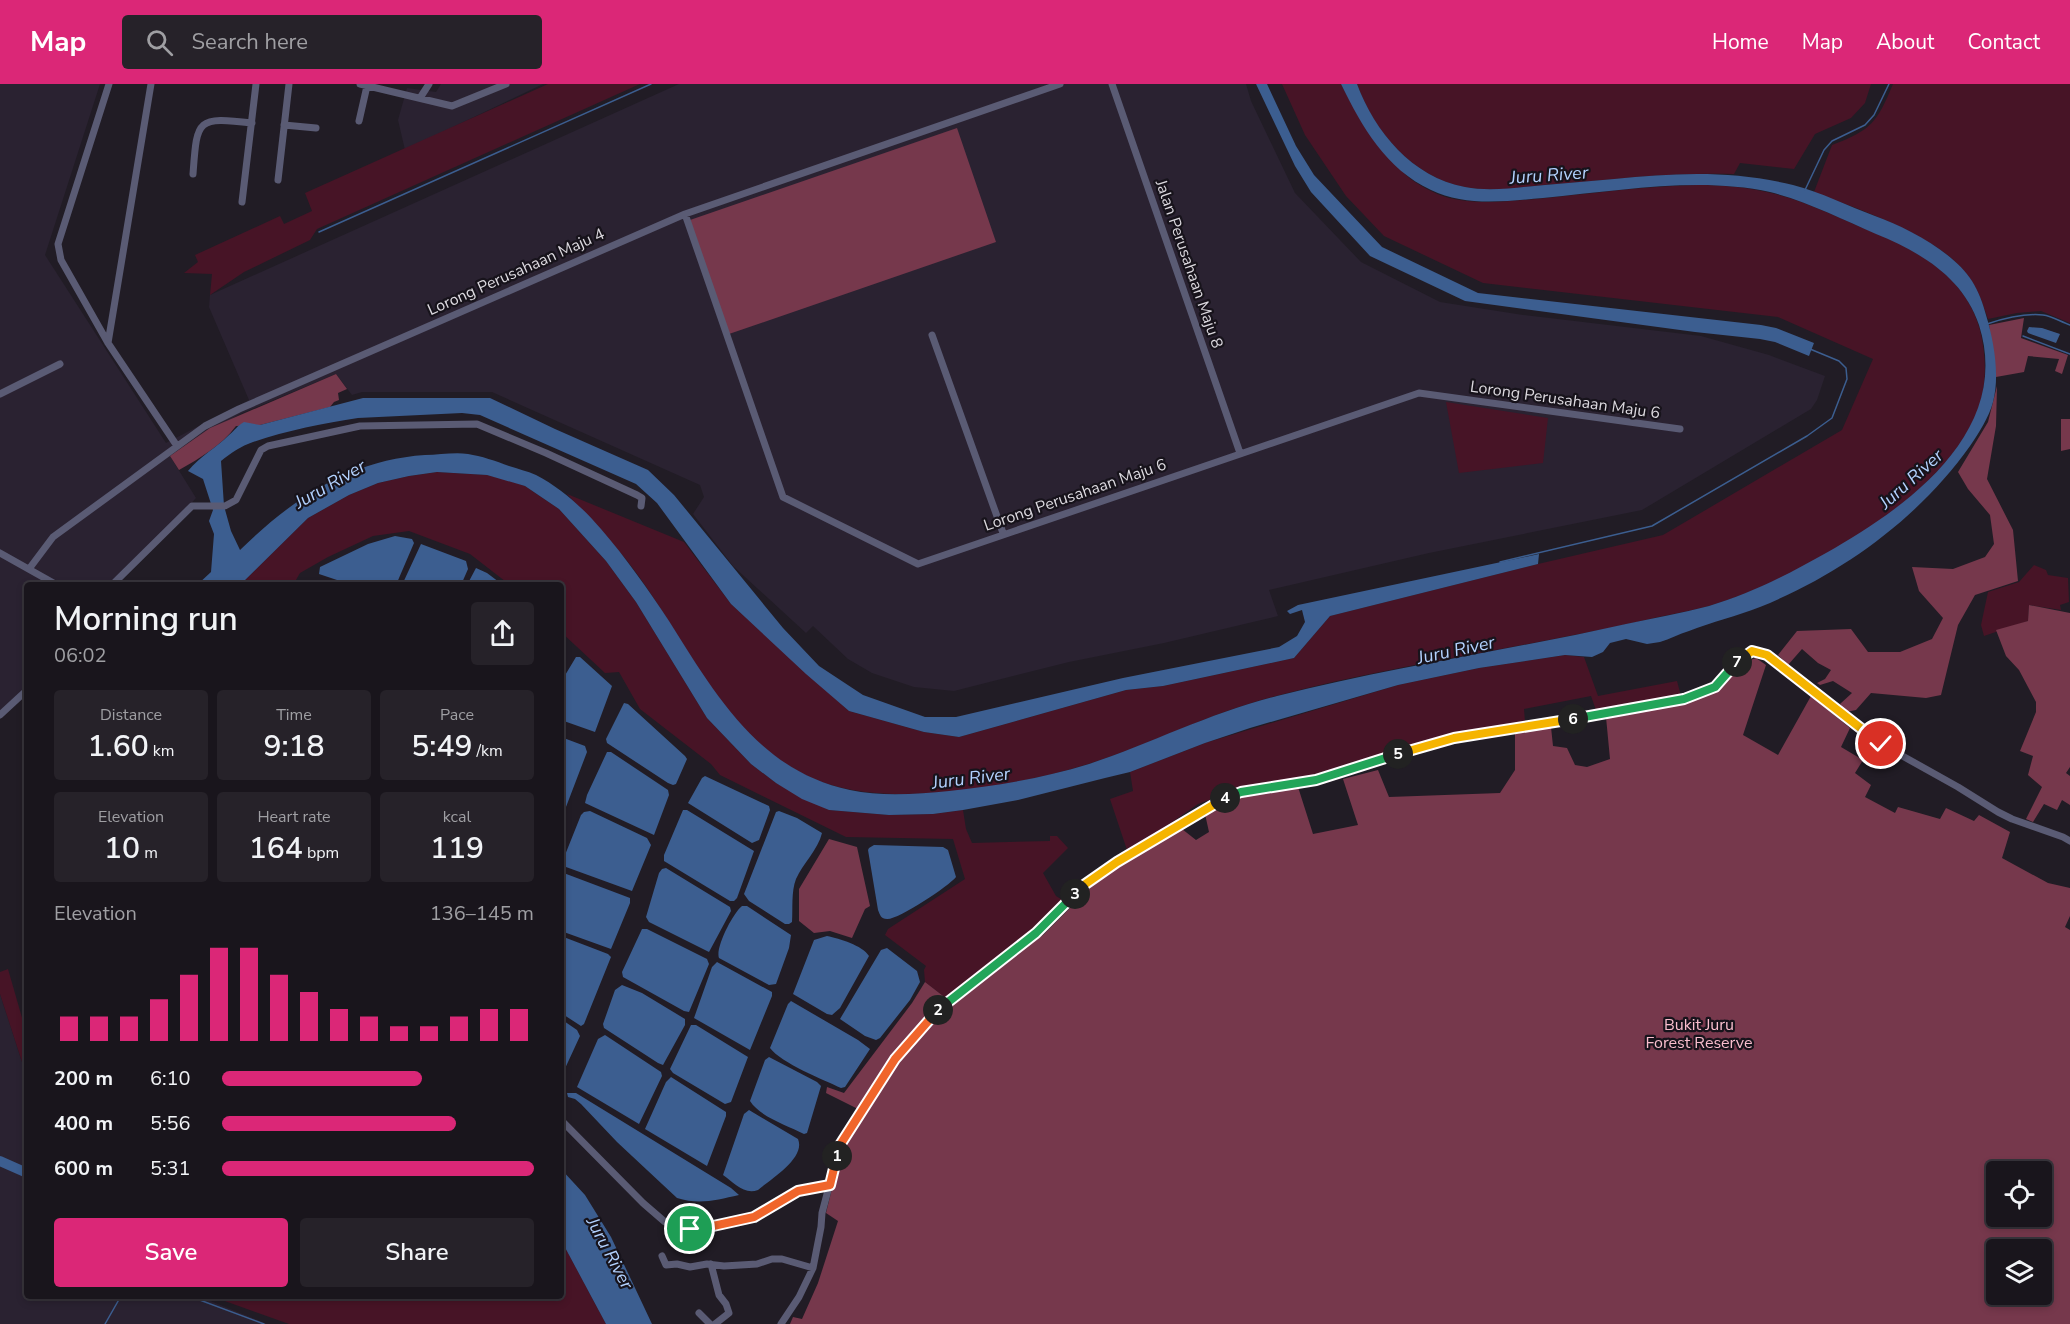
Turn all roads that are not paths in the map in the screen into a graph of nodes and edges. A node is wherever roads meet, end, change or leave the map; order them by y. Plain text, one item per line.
1 (109, 84) edge
2 (151, 84) edge
3 (256, 84) edge
4 (289, 84) edge
5 (429, 84) edge
6 (506, 84) edge
7 (1060, 84) edge
8 (1112, 84) edge
9 (369, 85) edge
10 (420, 98) junction
11 (359, 120) dead end
12 (252, 123) junction
13 (284, 125) junction
14 (316, 128) dead end
15 (193, 174) dead end
16 (278, 180) dead end
17 (242, 202) dead end
18 (685, 214) junction
19 (932, 334) dead end
20 (108, 343) junction
21 (60, 364) dead end
22 (0, 394) edge
23 (1680, 429) dead end
24 (177, 446) junction
25 (1240, 453) junction
26 (642, 506) dead end
27 (1003, 533) junction
28 (0, 553) edge
29 (29, 569) junction
30 (52, 582) edge
31 (115, 582) edge
32 (24, 693) edge
33 (0, 715) edge
34 (2070, 841) edge
35 (564, 1123) edge
36 (830, 1185) junction
37 (662, 1256) dead end
38 (711, 1264) junction
39 (813, 1268) junction
40 (699, 1314) dead end
41 (710, 1324) edge
42 (715, 1324) edge
43 (781, 1324) edge

1 - 20 street
2 - 20 street
3 - 12 street
4 - 13 street
5 - 10 street
6 - 10 street
7 - 18 street, Lorong Perusahaan Maju 4
8 - 25 street, Jalan Perusahaan Maju 8
9 - 10 street
9 - 11 street
12 - 15 street
12 - 17 street
13 - 14 street
13 - 16 street
18 - 24 street, Lorong Perusahaan Maju 4
18 - 27 street, Lorong Perusahaan Maju 6
19 - 27 street
20 - 24 street
21 - 22 street
23 - 25 street, Lorong Perusahaan Maju 6
24 - 29 street, Lorong Perusahaan Maju 4
25 - 27 street, Lorong Perusahaan Maju 6
26 - 31 street
28 - 29 street
29 - 30 street
32 - 33 street
34 - 36 street
35 - 36 street
36 - 39 street
37 - 38 street
38 - 39 street
38 - 42 street
39 - 43 street
40 - 41 street

